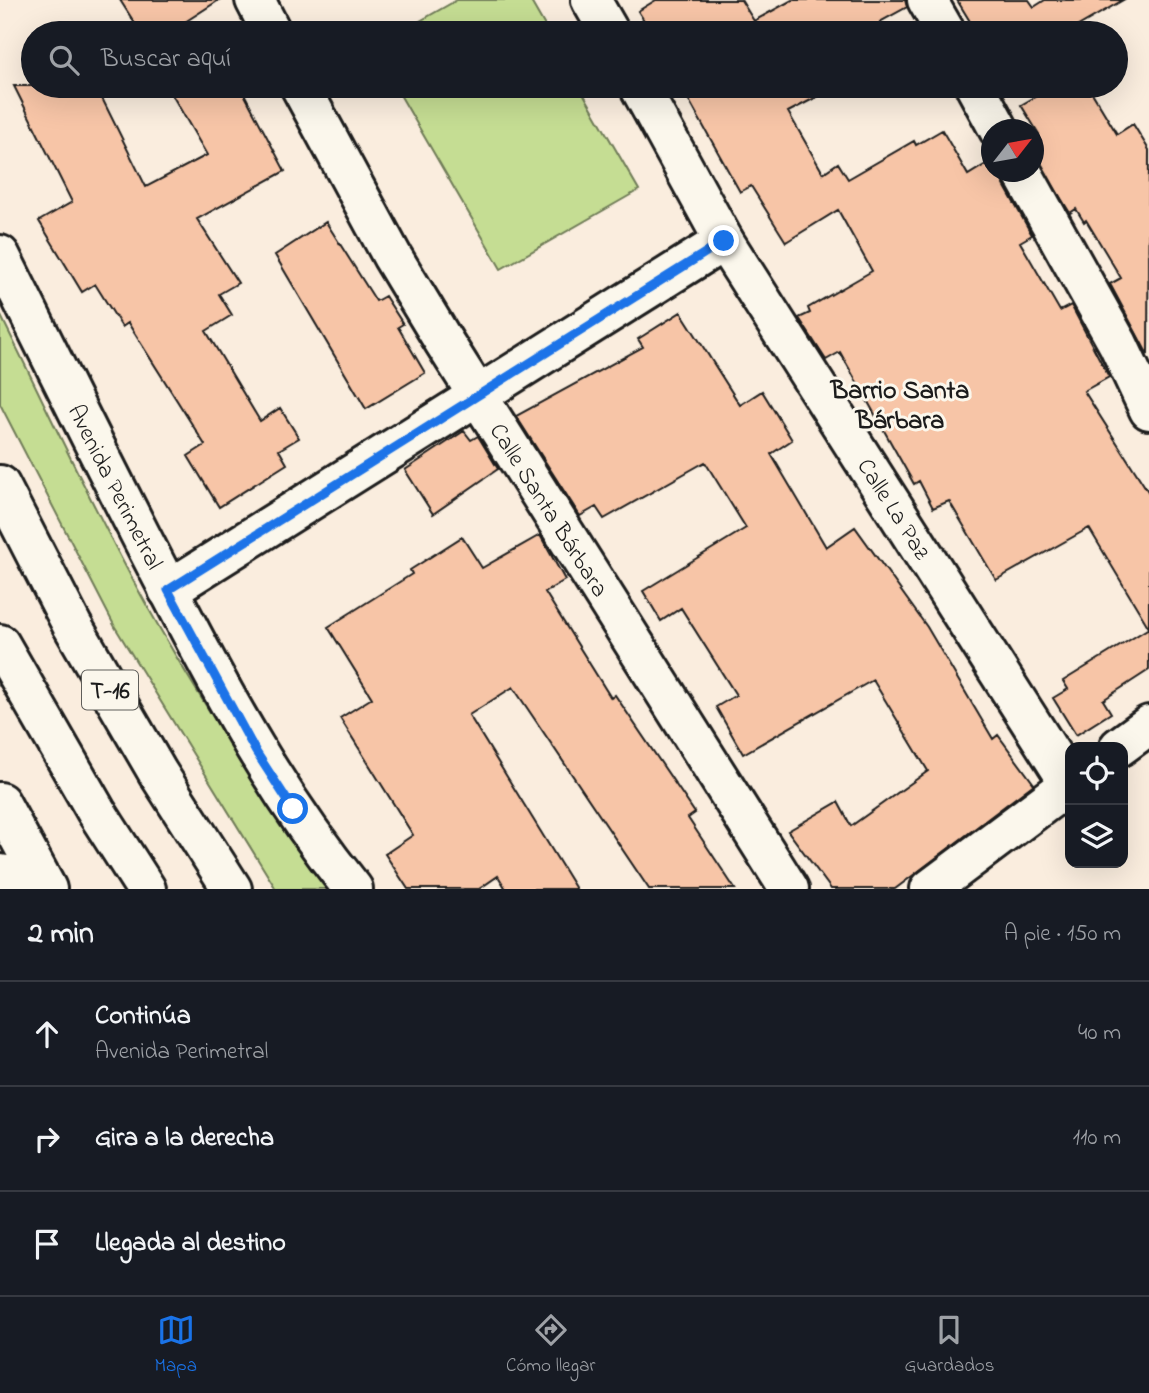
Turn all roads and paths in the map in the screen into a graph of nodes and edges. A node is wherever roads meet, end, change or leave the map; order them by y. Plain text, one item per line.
1 (255, 0) edge
2 (591, 0) edge
3 (927, 0) edge
4 (266, 21) edge
5 (603, 21) edge
6 (939, 21) edge
7 (306, 98) edge
8 (646, 98) edge
9 (982, 98) edge
10 (993, 119) edge
11 (1028, 182) edge
12 (724, 241) junction
13 (0, 255) edge
14 (477, 395) junction
15 (1149, 410) edge
16 (0, 485) edge
17 (168, 590) junction
18 (0, 644) edge
19 (1149, 724) edge
20 (1126, 742) edge
21 (1065, 776) edge
22 (1065, 788) edge
23 (0, 803) edge
24 (0, 874) edge
25 (44, 885) edge
26 (146, 889) edge
27 (232, 889) edge
28 (353, 889) edge
29 (789, 889) edge
30 (930, 889) edge

1 - 4 main road
2 - 5 main road
3 - 6 main road
7 - 14 main road, Calle Santa Bárbara
8 - 12 main road, Calle La Paz
9 - 10 main road
11 - 15 main road
12 - 14 main road
12 - 21 main road, Calle La Paz
13 - 17 main road, Avenida Perimetral
14 - 17 main road
14 - 29 main road, Calle Santa Bárbara
16 - 27 main road, T-16
17 - 28 main road, Avenida Perimetral
18 - 26 main road
19 - 20 main road
22 - 30 main road
23 - 25 main road
24 - 25 main road

